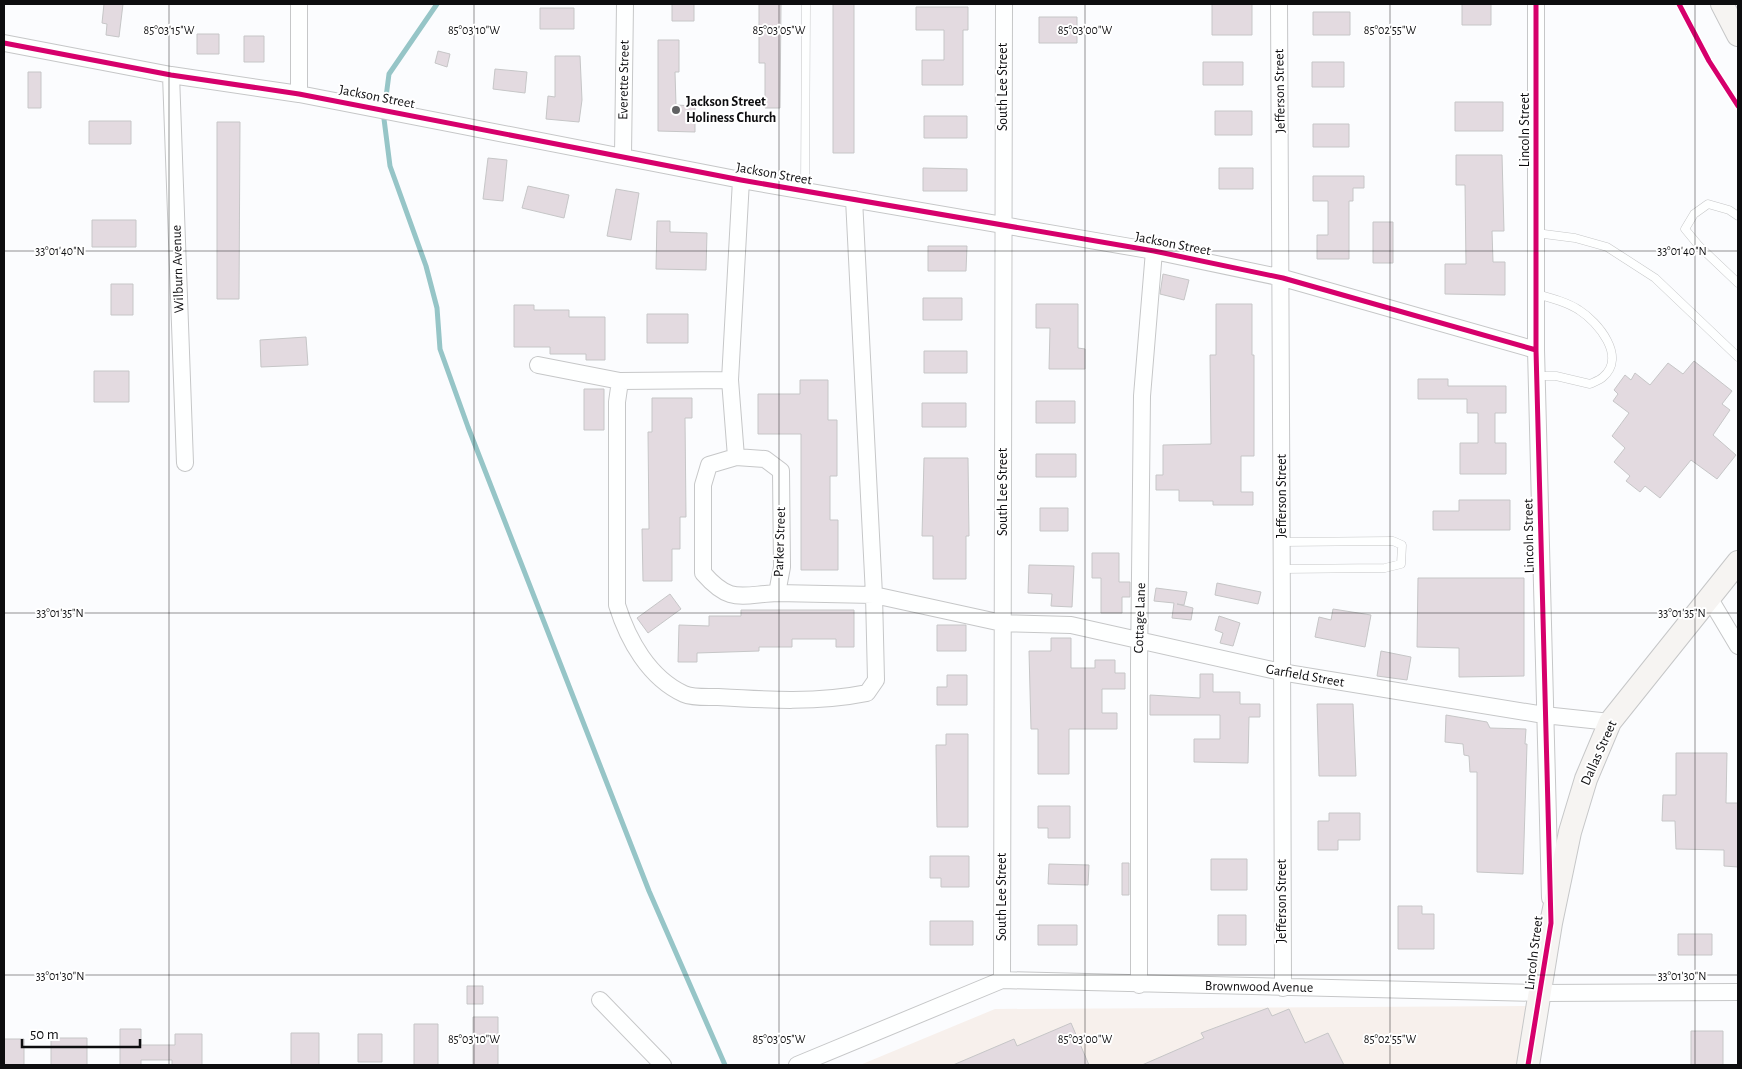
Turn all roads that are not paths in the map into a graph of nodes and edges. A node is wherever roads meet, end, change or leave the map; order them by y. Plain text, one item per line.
1 (299, 4) edge
2 (625, 4) edge
3 (806, 4) edge
4 (1004, 4) edge
5 (1279, 4) edge
6 (1536, 4) edge
7 (1722, 4) edge
8 (1738, 35) edge
9 (4, 43) edge
10 (170, 75) junction
11 (299, 94) junction
12 (623, 155) junction
13 (741, 180) junction
14 (805, 191) junction
15 (854, 199) junction
16 (1738, 216) edge
17 (1003, 224) junction
18 (1536, 233) junction
19 (1154, 251) junction
20 (1283, 278) junction
21 (1738, 283) edge
22 (1536, 294) junction
23 (1536, 350) junction
24 (1738, 357) edge
25 (538, 365) dead end
26 (1536, 376) junction
27 (730, 380) junction
28 (620, 381) junction
29 (736, 457) junction
30 (185, 463) dead end
31 (1281, 542) junction
32 (1738, 562) edge
33 (1281, 569) junction
34 (777, 593) junction
35 (874, 595) junction
36 (1710, 599) junction
37 (1002, 623) junction
38 (1139, 640) junction
39 (1738, 646) edge
40 (1281, 672) junction
41 (1544, 715) junction
42 (1610, 722) junction
43 (1551, 923) junction
44 (1002, 980) junction
45 (1139, 985) junction
46 (1283, 988) junction
47 (1738, 992) edge
48 (1540, 993) junction
49 (600, 1000) dead end
50 (663, 1065) edge
51 (797, 1065) edge
52 (1528, 1065) edge

1 - 11 street
2 - 12 street, Everette Street
3 - 14 lane
4 - 17 street, South Lee Street
5 - 20 street, Jefferson Street
6 - 18 street, Lincoln Street
7 - 8 street
9 - 10 street, Jackson Street
10 - 11 street, Jackson Street
10 - 30 street, Wilburn Avenue
11 - 12 street, Jackson Street
12 - 13 street, Jackson Street
13 - 14 street, Jackson Street
13 - 27 street
14 - 15 street, Jackson Street
15 - 17 street, Jackson Street
15 - 35 street
16 - 21 lane
17 - 19 street, Jackson Street
17 - 37 street, South Lee Street
18 - 22 street, Lincoln Street
18 - 24 lane
19 - 20 street, Jackson Street
19 - 38 street, Cottage Lane
20 - 23 street, Jackson Street
20 - 31 street, Jefferson Street
22 - 23 street, Lincoln Street
22 - 26 lane
23 - 26 street, Lincoln Street
25 - 28 street
26 - 41 street, Lincoln Street
27 - 28 street
27 - 29 street
28 - 35 street
29 - 34 street, Parker Street
29 - 34 street, Parker Street
31 - 33 street, Jefferson Street
31 - 33 lane
32 - 36 street, Dallas Street
33 - 40 street, Jefferson Street
34 - 35 street, Garfield Street
35 - 37 street, Garfield Street
36 - 39 street
36 - 42 street, Dallas Street
37 - 38 street, Garfield Street
37 - 44 street, South Lee Street
38 - 40 street, Garfield Street
38 - 45 street, Cottage Lane
40 - 41 street, Garfield Street
40 - 46 street, Jefferson Street
41 - 42 street, Garfield Street
41 - 43 street, Lincoln Street
42 - 43 street, Dallas Street
43 - 48 street, Lincoln Street
44 - 45 street, Brownwood Avenue
44 - 51 street, Brownwood Avenue
45 - 46 street, Brownwood Avenue
46 - 48 street, Brownwood Avenue
47 - 48 street, Brownwood Avenue
48 - 52 street, Lincoln Street
49 - 50 street

